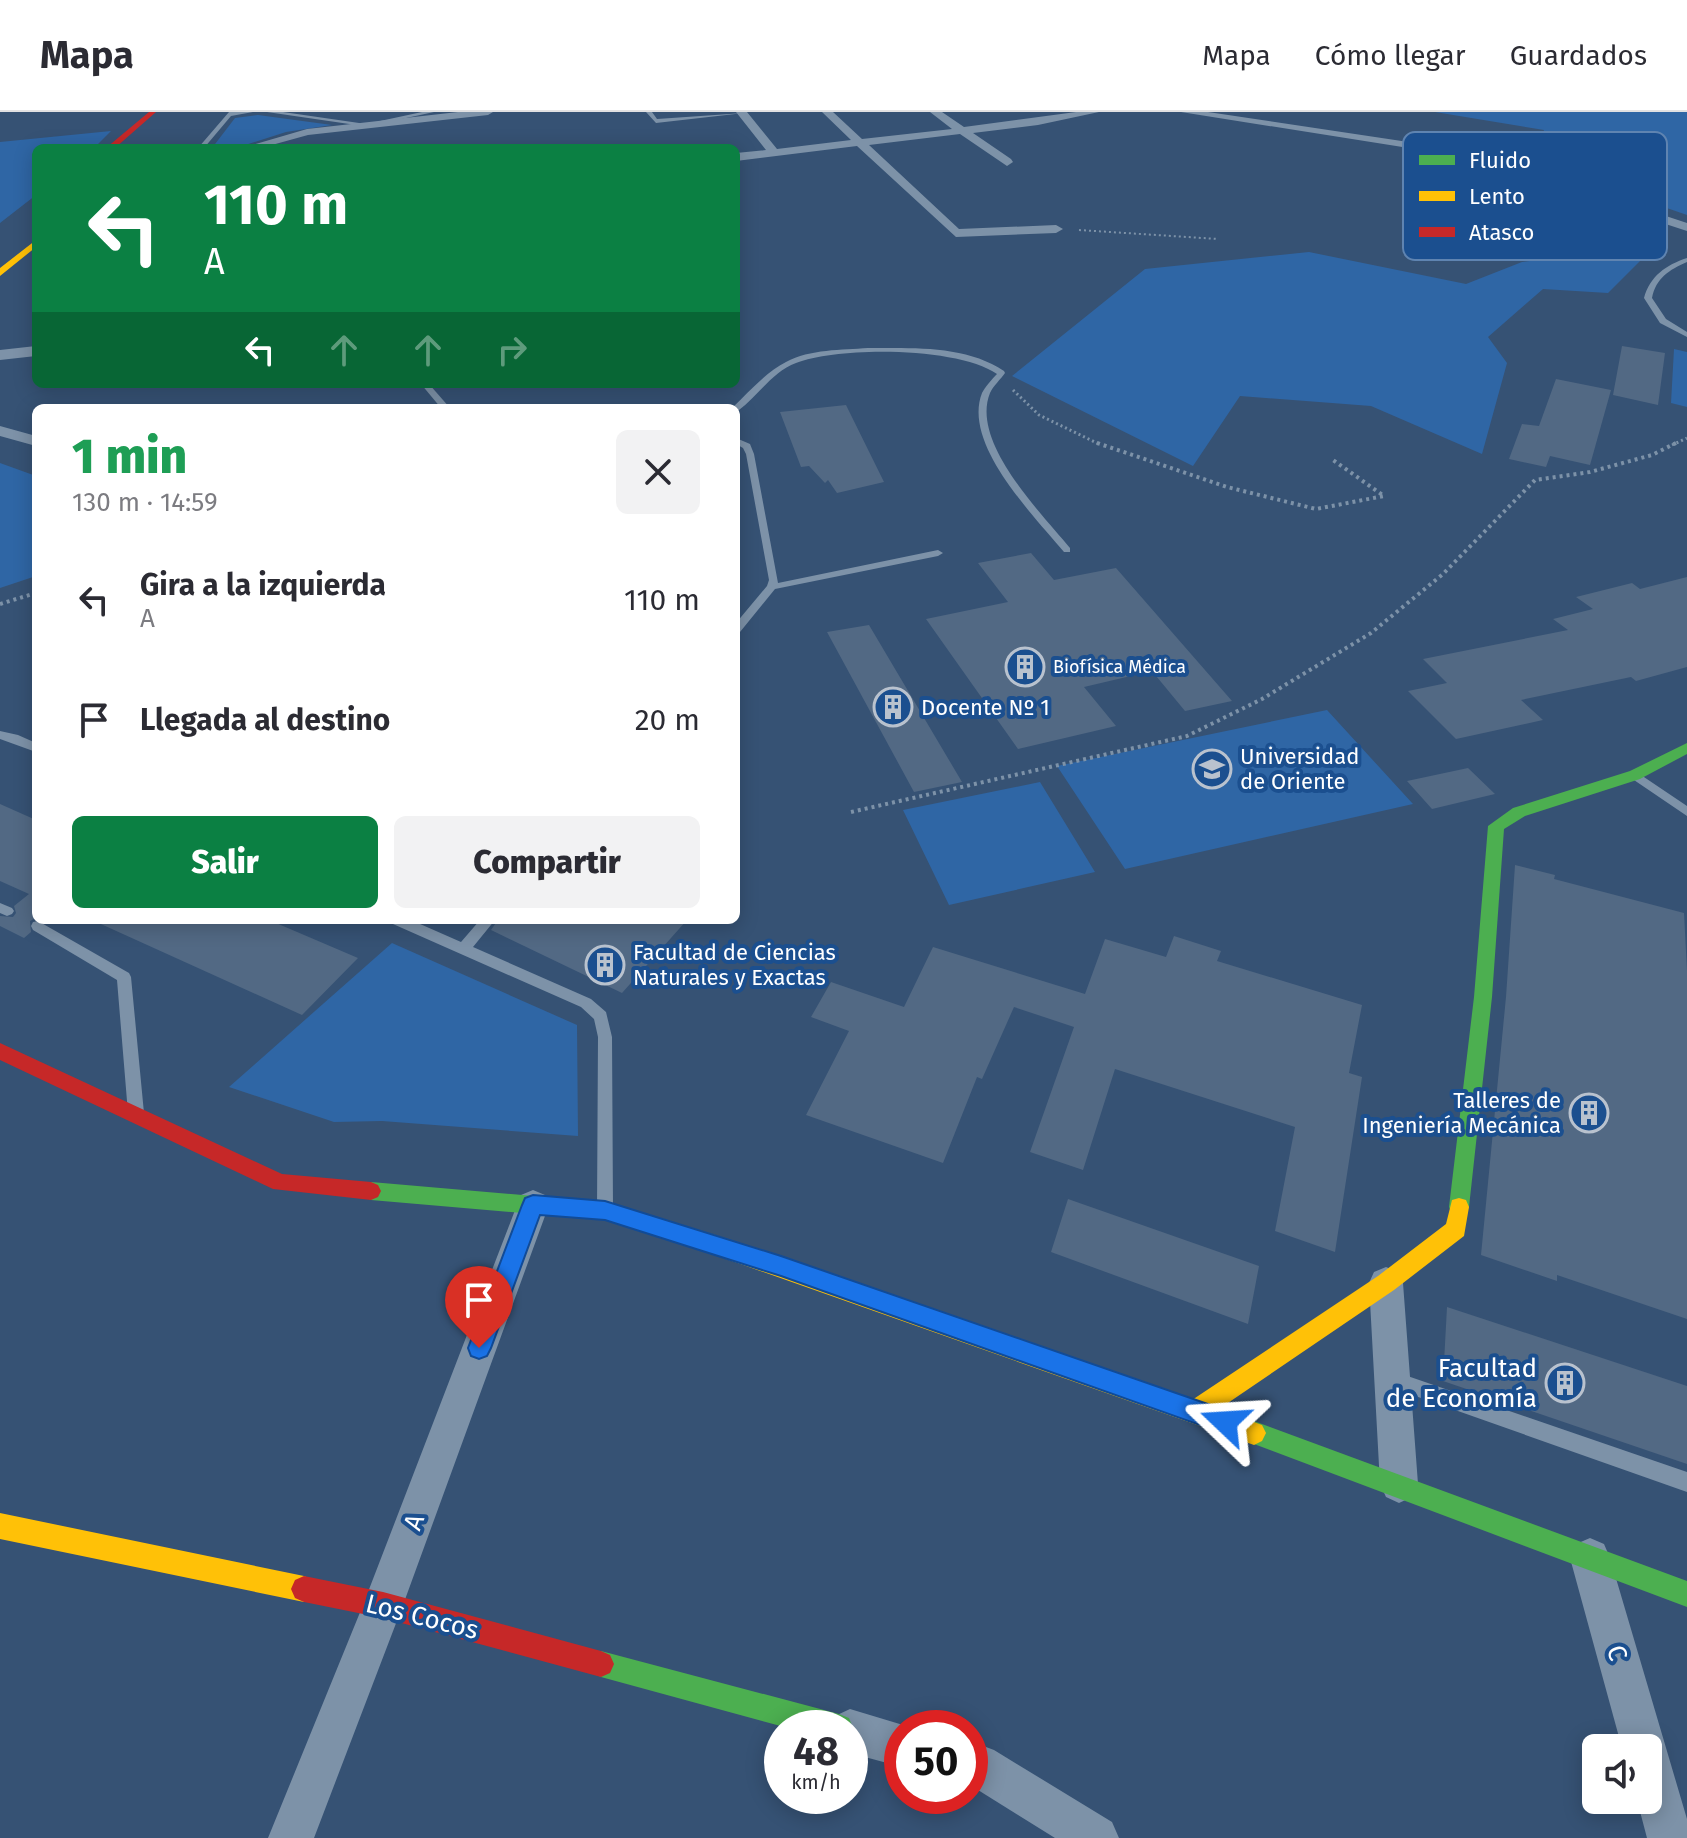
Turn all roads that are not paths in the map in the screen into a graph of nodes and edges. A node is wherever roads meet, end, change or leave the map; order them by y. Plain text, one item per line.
1 (153, 112) edge
2 (250, 112) edge
3 (270, 112) edge
4 (431, 112) edge
5 (488, 112) edge
6 (649, 112) edge
7 (741, 112) edge
8 (827, 112) edge
9 (935, 112) edge
10 (1023, 112) edge
11 (1094, 112) edge
12 (1186, 112) edge
13 (230, 114) edge
14 (383, 121) junction
15 (1038, 122) junction
16 (363, 124) junction
17 (961, 131) junction
18 (859, 143) junction
19 (115, 144) edge
20 (204, 144) edge
21 (263, 144) edge
22 (1403, 144) edge
23 (774, 152) junction
24 (740, 156) edge
25 (1007, 162) dead end
26 (1667, 220) edge
27 (1687, 227) edge
28 (1056, 229) road end
29 (32, 246) edge
30 (1687, 260) edge
31 (1, 272) edge
32 (1687, 335) edge
33 (32, 351) edge
34 (0, 355) edge
35 (428, 388) edge
36 (442, 404) edge
37 (740, 405) edge
38 (0, 431) edge
39 (32, 440) edge
40 (740, 443) edge
41 (1067, 550) dead end
42 (938, 553) dead end
43 (772, 587) junction
44 (740, 625) edge
45 (0, 735) edge
46 (32, 747) edge
47 (1687, 748) edge
48 (1635, 775) junction
49 (1687, 812) edge
50 (407, 924) edge
51 (485, 924) edge
52 (38, 926) dead end
53 (462, 950) junction
54 (0, 1051) edge
55 (137, 1117) junction
56 (533, 1205) junction
57 (605, 1211) junction
58 (1386, 1283) junction
59 (1392, 1380) junction
60 (1196, 1411) junction
61 (1687, 1482) edge
62 (1399, 1484) junction
63 (0, 1526) edge
64 (1590, 1558) junction
65 (1687, 1594) edge
66 (383, 1605) junction
67 (772, 1710) edge
68 (1640, 1734) edge
69 (988, 1771) edge
70 (1662, 1810) edge
71 (291, 1838) edge
72 (1096, 1838) edge
73 (1670, 1838) edge

1 - 19 main road
2 - 13 lane
3 - 16 lane
4 - 14 lane
5 - 14 street
6 - 7 lane
7 - 23 street
8 - 18 street
9 - 17 street
10 - 15 street
11 - 15 street
12 - 22 street
13 - 20 lane
14 - 16 street
15 - 17 street
16 - 21 street
17 - 18 street
17 - 25 street
18 - 23 street
18 - 28 street
23 - 24 street
26 - 27 street
29 - 31 main road
30 - 32 lane
33 - 34 street
35 - 36 lane
37 - 41 lane
38 - 39 street
40 - 43 lane
42 - 43 lane
43 - 44 lane
45 - 46 lane
47 - 48 main road
48 - 49 lane
48 - 58 main road
50 - 53 lane
51 - 53 lane
52 - 55 lane
53 - 57 lane
54 - 55 main road
55 - 56 main road
56 - 57 main road
56 - 66 street, A
57 - 60 main road
58 - 59 street
58 - 60 main road
59 - 61 lane
59 - 62 street
60 - 62 main road
62 - 64 main road
63 - 66 main road, Los Cocos
64 - 65 main road
64 - 68 street, C
66 - 67 main road, Los Cocos
66 - 71 street, A
69 - 72 street
70 - 73 street

